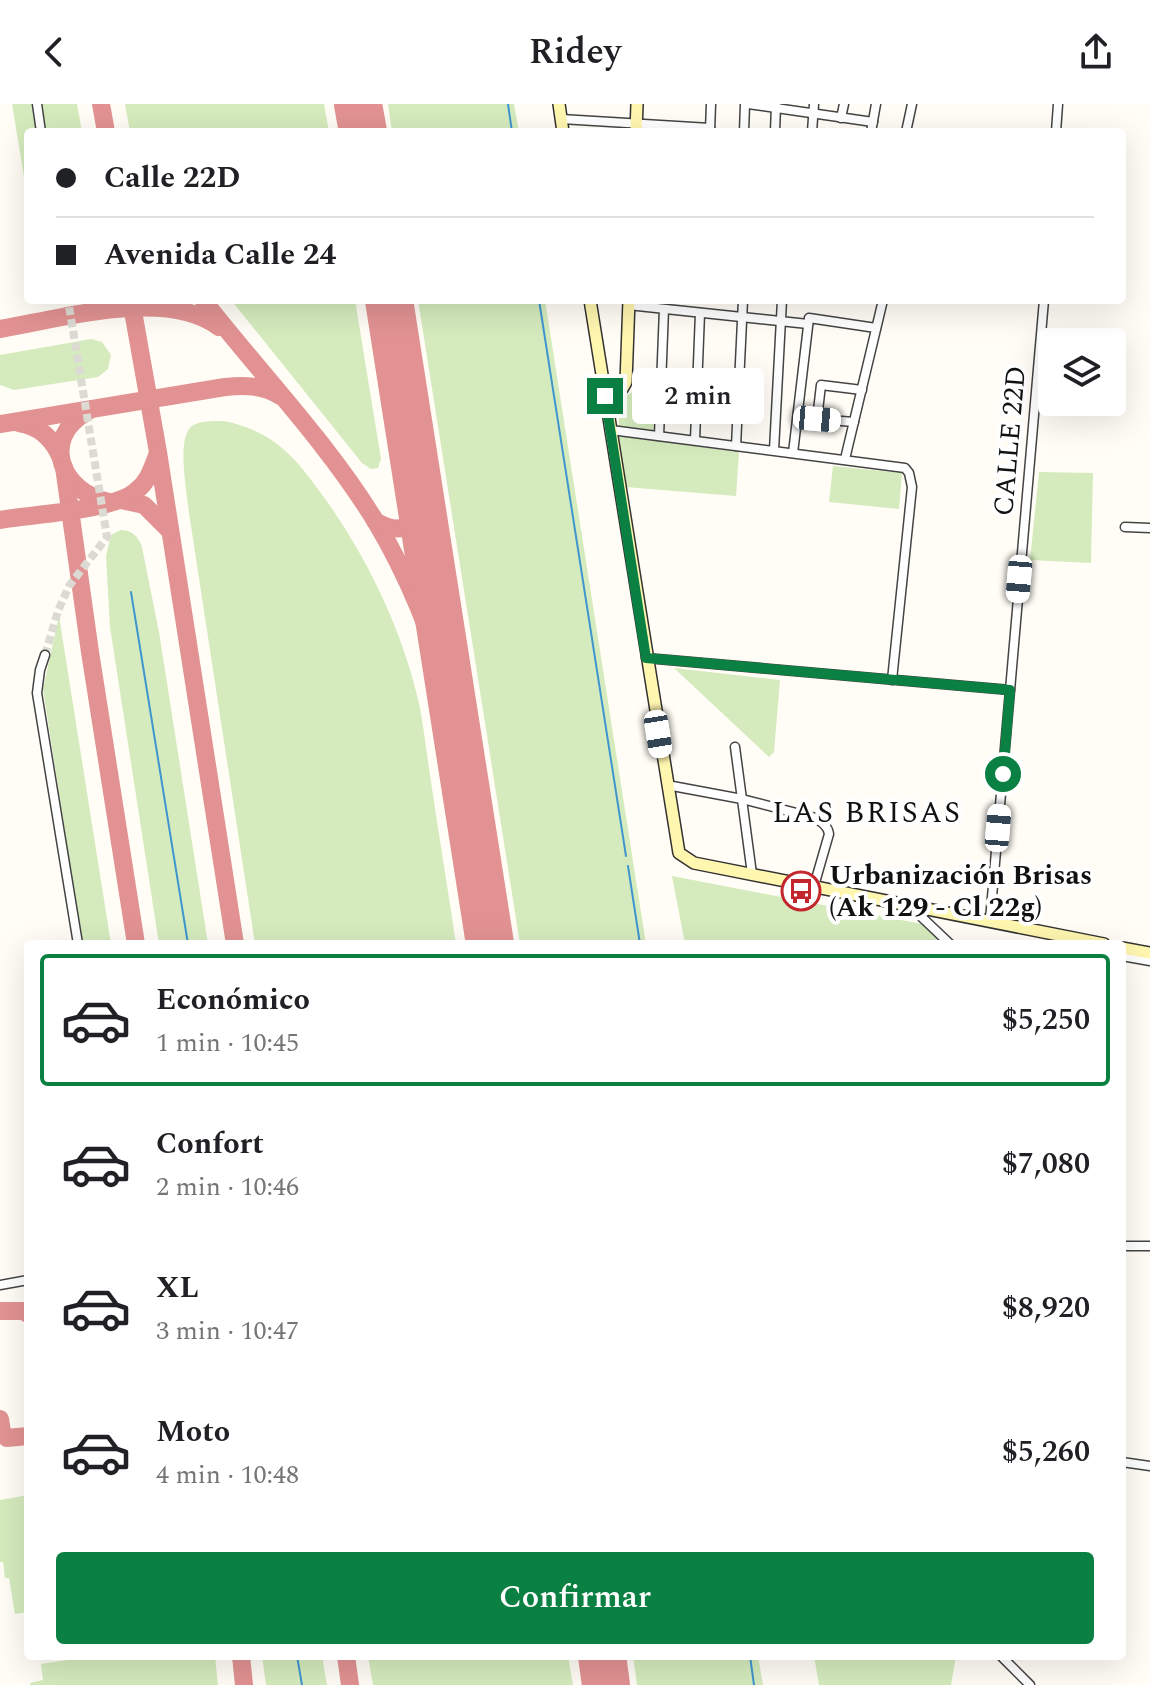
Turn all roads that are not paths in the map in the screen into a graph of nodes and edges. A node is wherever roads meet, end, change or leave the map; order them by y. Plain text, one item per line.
1 (37, 104) edge
2 (559, 104) edge
3 (637, 104) edge
4 (711, 104) edge
5 (747, 104) edge
6 (844, 104) edge
7 (876, 104) edge
8 (912, 104) edge
9 (1058, 104) edge
10 (776, 106) edge
11 (813, 109) edge
12 (841, 118) junction
13 (561, 119) junction
14 (872, 127) edge
15 (40, 128) edge
16 (562, 128) edge
17 (636, 128) edge
18 (710, 128) edge
19 (744, 128) edge
20 (775, 128) edge
21 (907, 128) edge
22 (1056, 128) edge
23 (591, 304) edge
24 (628, 304) edge
25 (634, 304) edge
26 (743, 304) edge
27 (782, 304) edge
28 (882, 304) edge
29 (1044, 304) edge
30 (664, 309) junction
31 (700, 313) junction
32 (742, 317) junction
33 (781, 321) junction
34 (809, 321) junction
35 (876, 328) junction
36 (862, 390) junction
37 (605, 396) junction
38 (854, 422) junction
39 (611, 430) junction
40 (659, 436) junction
41 (695, 440) junction
42 (736, 446) junction
43 (774, 450) junction
44 (793, 453) junction
45 (845, 459) junction
46 (1125, 527) dead end
47 (1150, 528) edge
48 (45, 655) tunnel mouth
49 (646, 658) junction
50 (892, 680) junction
51 (1010, 690) junction
52 (735, 747) dead end
53 (666, 785) junction
54 (742, 799) junction
55 (752, 874) junction
56 (814, 886) junction
57 (909, 905) junction
58 (990, 920) junction
59 (77, 940) edge
60 (946, 940) edge
61 (1085, 940) edge
62 (1126, 949) edge
63 (1150, 953) edge
64 (1126, 957) edge
65 (1150, 961) edge
66 (1126, 1246) edge
67 (1150, 1246) edge
68 (24, 1281) edge
69 (0, 1285) edge
70 (1126, 1463) edge
71 (1150, 1466) edge
72 (1005, 1660) edge
73 (1030, 1685) edge

1 - 15 street
2 - 13 main road
3 - 17 main road
4 - 18 street
5 - 10 street
5 - 19 street
6 - 12 street
7 - 14 street
8 - 21 street
9 - 22 street
10 - 11 street
10 - 20 street
11 - 12 street
12 - 14 street
13 - 16 main road
13 - 17 street
23 - 37 main road
24 - 37 main road
25 - 30 street
26 - 32 street
27 - 33 street
28 - 35 street
29 - 51 street, CALLE 22D
30 - 31 street
30 - 40 street
31 - 32 street
31 - 41 street
32 - 33 street
32 - 42 street
33 - 34 street
33 - 43 street
34 - 35 street
34 - 44 street
35 - 36 street
36 - 38 street
36 - 38 street
37 - 39 main road
38 - 45 street
39 - 40 street
39 - 49 main road
40 - 41 street
41 - 42 street
42 - 43 street
43 - 44 street
44 - 45 street
45 - 50 street
46 - 47 street
48 - 59 street
49 - 50 street
49 - 53 main road
50 - 51 street
51 - 58 street, CALLE 22D
52 - 54 street
53 - 54 street
53 - 55 main road
54 - 55 street
54 - 56 street
55 - 56 main road
56 - 57 main road
57 - 58 main road
57 - 60 street
58 - 61 main road
62 - 63 main road
64 - 65 street
66 - 67 street
68 - 69 street
70 - 71 street
72 - 73 street

